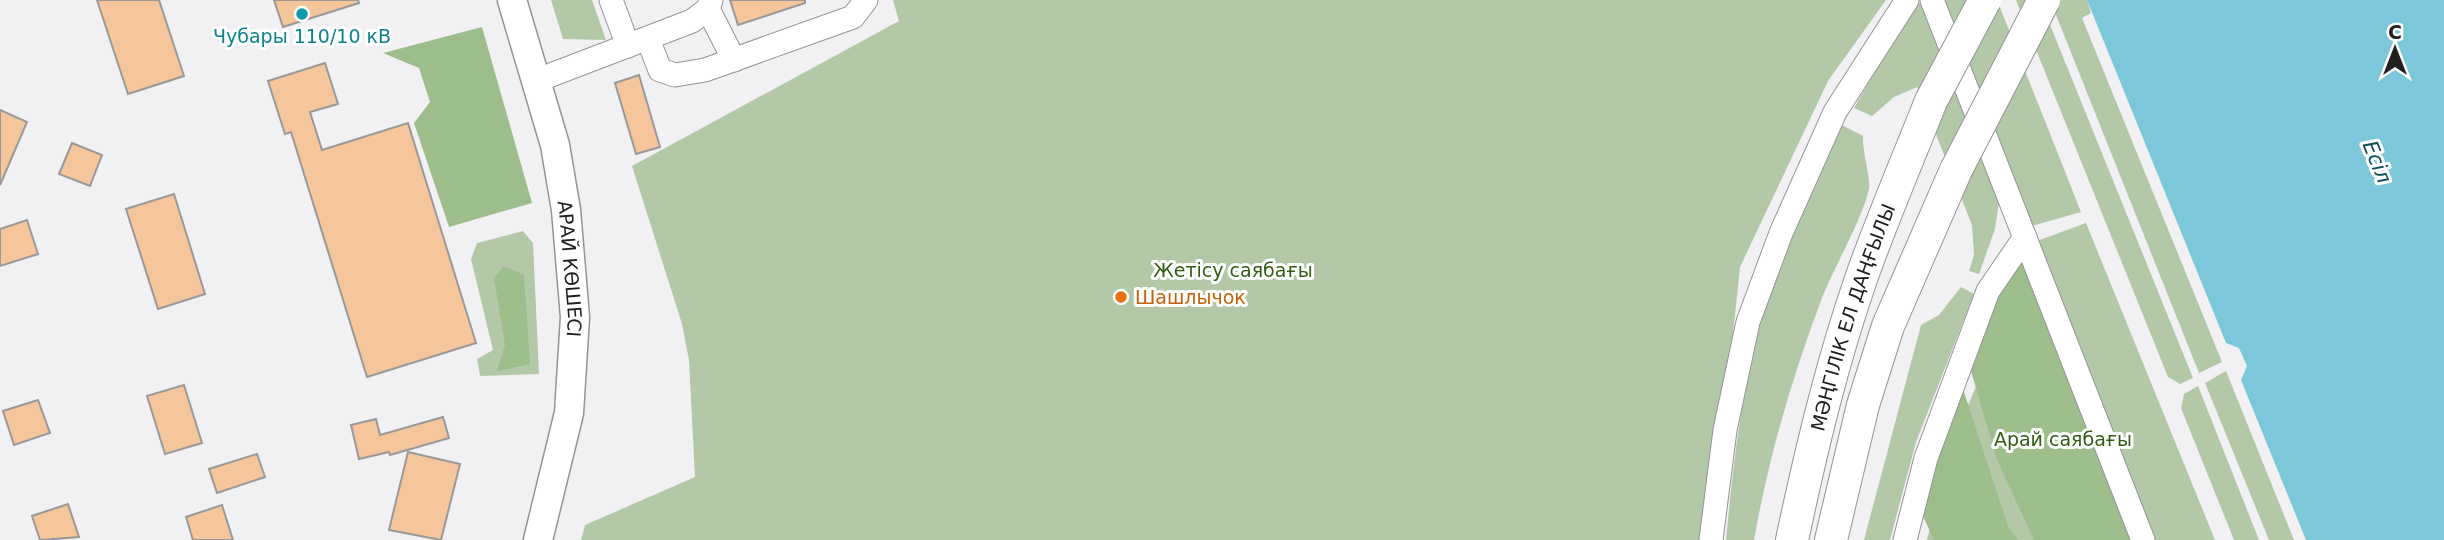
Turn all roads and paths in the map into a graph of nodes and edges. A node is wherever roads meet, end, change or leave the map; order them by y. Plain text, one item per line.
1 (512, 0) edge
2 (611, 0) edge
3 (866, 0) edge
4 (1907, 0) edge
5 (1932, 0) edge
6 (1985, 0) edge
7 (2044, 0) edge
8 (710, 4) edge
9 (638, 42) junction
10 (734, 60) junction
11 (538, 80) junction
12 (2025, 237) junction
13 (538, 540) edge
14 (1711, 540) edge
15 (1792, 540) edge
16 (1831, 540) edge
17 (1905, 540) edge
18 (2143, 540) edge

1 - 11 street, АРАЙ КӨШЕСІ
2 - 9 street
3 - 10 street
4 - 14 street
5 - 12 street
6 - 15 main road, МӘҢГІЛІК ЕЛ ДАҢҒЫЛЫ, bridge
7 - 16 main road, МӘҢГІЛІК ЕЛ ДАҢҒЫЛЫ, bridge
8 - 9 street
8 - 10 street
9 - 10 street
9 - 11 street
11 - 13 street, АРАЙ КӨШЕСІ
12 - 17 street
12 - 18 street

